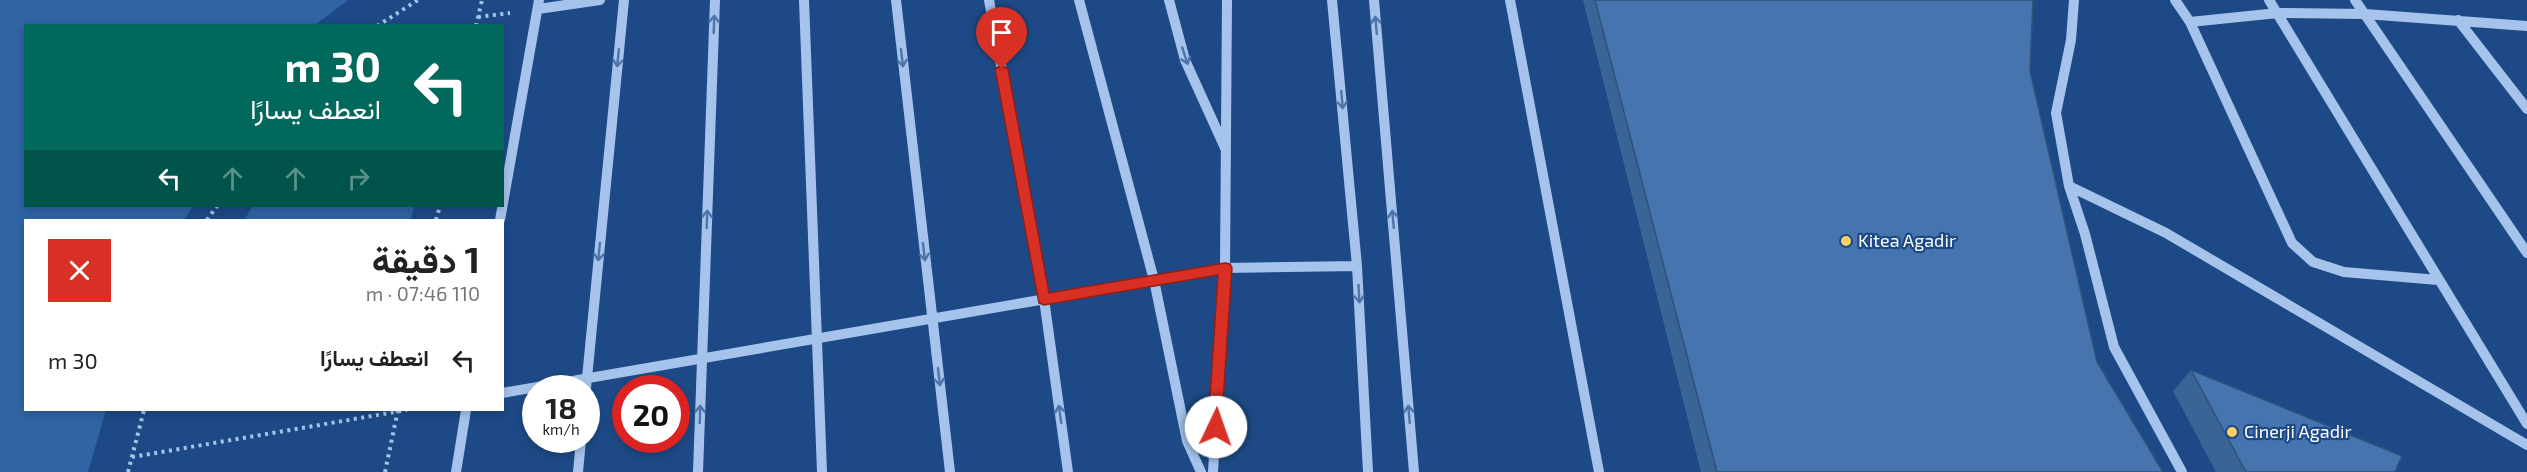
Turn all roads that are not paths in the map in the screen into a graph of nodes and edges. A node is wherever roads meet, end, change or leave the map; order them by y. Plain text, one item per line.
1 (600, 0) edge
2 (624, 0) edge
3 (715, 0) edge
4 (804, 0) edge
5 (896, 0) edge
6 (989, 0) edge
7 (1079, 0) edge
8 (1169, 0) edge
9 (1227, 0) edge
10 (1332, 0) edge
11 (1374, 0) edge
12 (1510, 0) edge
13 (2074, 0) edge
14 (2175, 0) edge
15 (2269, 0) edge
16 (2355, 0) edge
17 (538, 5) edge
18 (2278, 13) junction
19 (2365, 14) junction
20 (2458, 20) junction
21 (2190, 22) junction
22 (2527, 26) edge
23 (2527, 109) edge
24 (1227, 152) junction
25 (2069, 186) junction
26 (504, 197) edge
27 (2527, 253) edge
28 (1357, 267) junction
29 (1225, 268) junction
30 (1154, 280) junction
31 (2438, 280) junction
32 (1044, 299) junction
33 (932, 319) junction
34 (817, 339) junction
35 (702, 359) junction
36 (587, 375) edge
37 (600, 380) edge
38 (522, 391) edge
39 (504, 393) edge
40 (466, 411) edge
41 (2527, 423) edge
42 (2527, 445) edge
43 (580, 453) edge
44 (456, 472) edge
45 (578, 472) edge
46 (698, 472) edge
47 (822, 472) edge
48 (950, 472) edge
49 (1068, 472) edge
50 (1201, 472) edge
51 (1213, 472) edge
52 (1368, 472) edge
53 (1413, 472) edge
54 (1599, 472) edge
55 (2182, 472) edge

1 - 17 street
2 -> 36 street
35 -> 3 street
4 - 34 street
5 -> 33 street
6 - 32 street
7 - 30 street
8 -> 24 street
9 - 24 street
10 -> 28 street
53 -> 11 street
12 - 54 street
13 - 25 street
14 - 21 street
15 - 18 street
16 - 19 street
17 - 26 street
18 - 19 street
18 - 21 street
18 - 31 street
19 - 20 street
19 - 27 street
20 - 22 street
20 - 23 street
21 - 31 street
24 - 29 street
25 - 42 street
25 - 55 street
28 - 29 street
28 -> 52 street
29 - 30 street
29 - 51 street
30 - 32 street
30 - 50 street
31 - 41 street
32 - 33 street
49 -> 32 street
33 - 34 street
33 -> 48 street
34 - 35 street
34 - 47 street
35 - 37 street
46 -> 35 street
38 - 39 street
40 - 44 street
43 - 45 street

